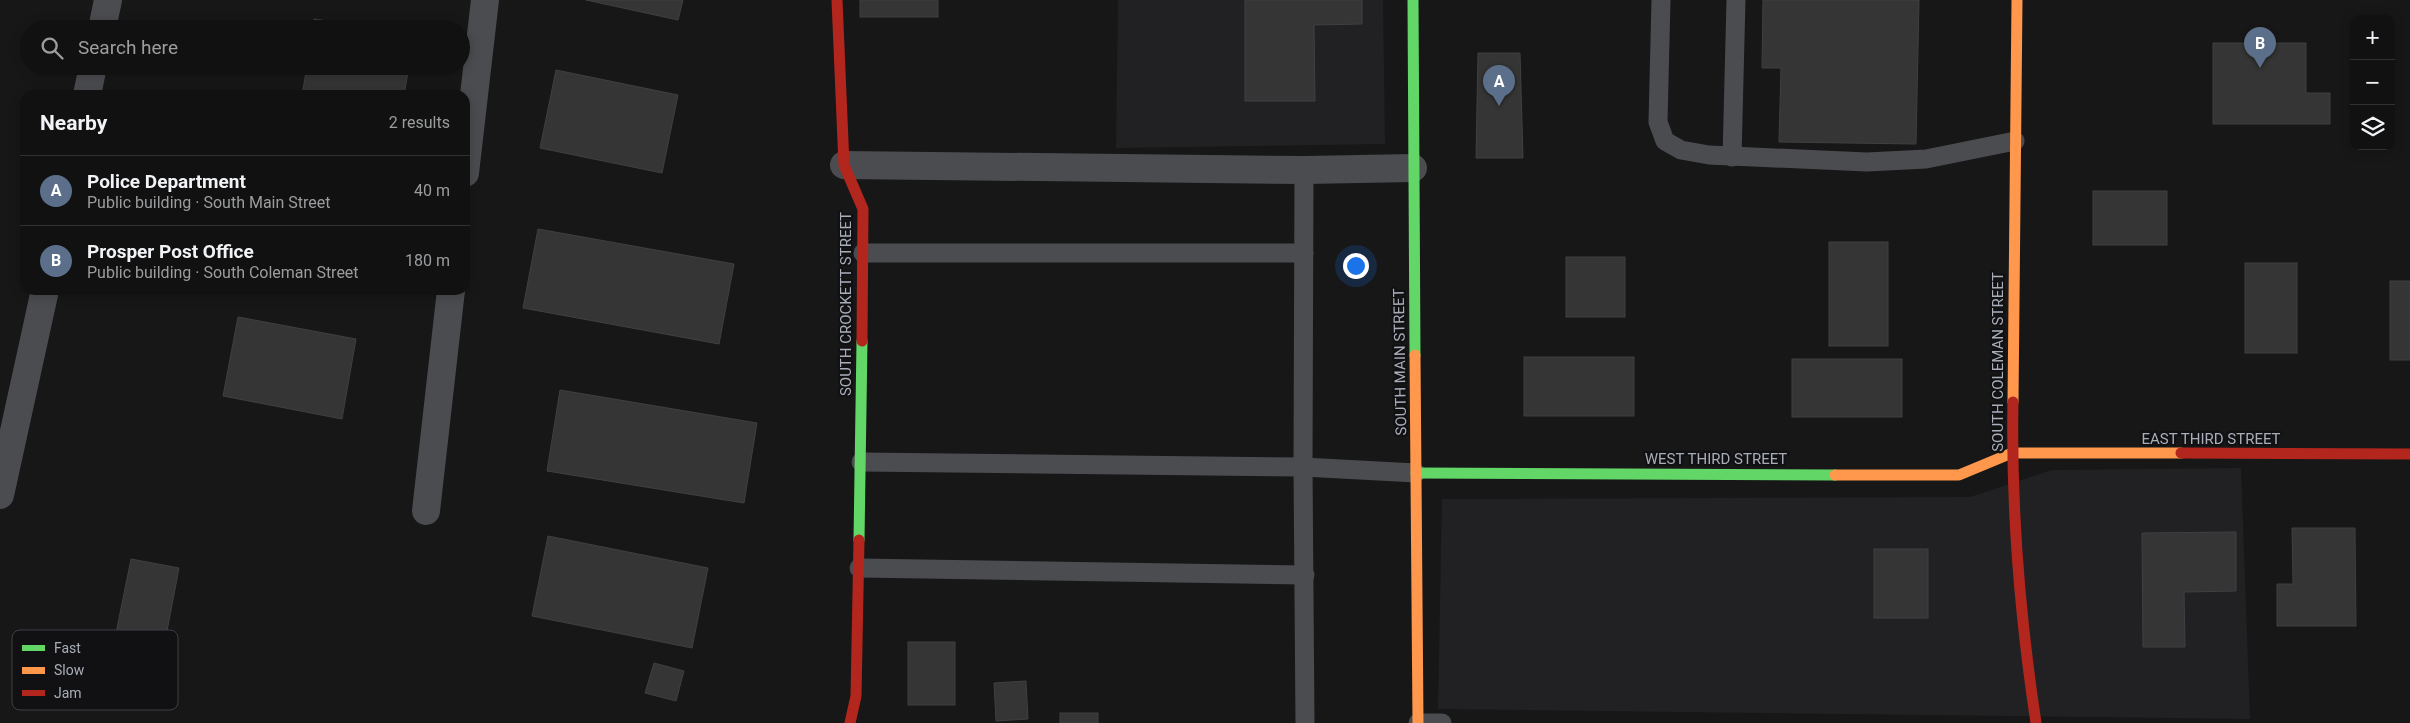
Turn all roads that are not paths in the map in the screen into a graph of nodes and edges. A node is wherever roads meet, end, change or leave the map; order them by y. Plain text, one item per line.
1 (108, 0) edge
2 (485, 0) edge
3 (836, 0) edge
4 (1413, 0) edge
5 (1661, 0) edge
6 (1736, 0) edge
7 (2017, 0) edge
8 (104, 20) edge
9 (91, 75) edge
10 (88, 90) edge
11 (470, 130) edge
12 (2015, 141) junction
13 (1732, 157) junction
14 (844, 165) junction
15 (1413, 168) junction
16 (1304, 170) junction
17 (863, 253) junction
18 (1304, 253) junction
19 (44, 295) edge
20 (451, 295) edge
21 (2012, 453) junction
22 (2410, 454) edge
23 (861, 462) junction
24 (1303, 467) junction
25 (1416, 473) junction
26 (0, 495) edge
27 (426, 511) dead end
28 (859, 568) junction
29 (1305, 575) junction
30 (850, 723) edge
31 (1305, 723) edge
32 (1418, 723) edge
33 (1442, 723) edge
34 (2036, 723) edge

1 - 8 street
2 - 11 street
3 - 14 street, SOUTH CROCKETT STREET
4 - 15 street, SOUTH MAIN STREET
5 - 13 lane
6 - 13 lane
7 - 12 street, SOUTH COLEMAN STREET
9 - 10 street
12 - 13 lane
12 - 21 street, SOUTH COLEMAN STREET
14 - 16 street
14 - 17 street, SOUTH CROCKETT STREET
15 - 16 street
15 - 25 street, SOUTH MAIN STREET
16 - 18 lane
17 - 18 lane
17 - 23 street, SOUTH CROCKETT STREET
18 - 24 lane
19 - 26 street
20 - 27 street
21 - 22 street, EAST THIRD STREET
21 - 25 street, WEST THIRD STREET
21 - 34 street, SOUTH COLEMAN STREET
23 - 24 lane
23 - 28 street, SOUTH CROCKETT STREET
24 - 25 lane
24 - 29 lane
25 - 32 street, SOUTH MAIN STREET
28 - 29 lane
28 - 30 street, SOUTH CROCKETT STREET
29 - 31 lane
32 - 33 lane

